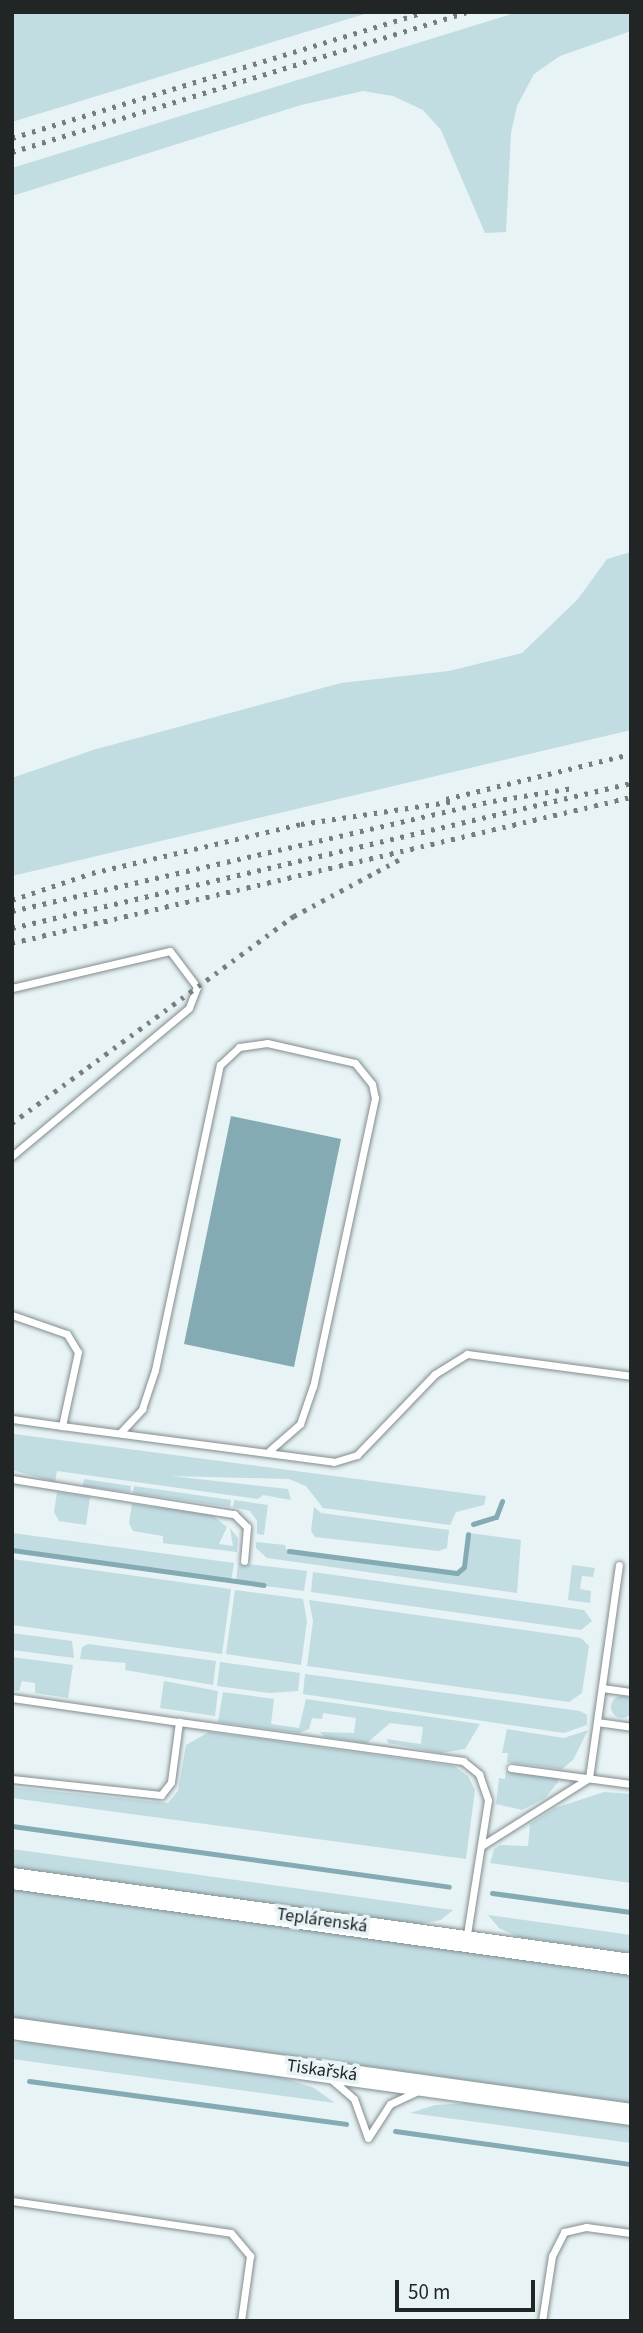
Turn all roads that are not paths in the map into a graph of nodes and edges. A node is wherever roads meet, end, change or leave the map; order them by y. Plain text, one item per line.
1 (12, 988) edge
2 (12, 1156) edge
3 (12, 1315) edge
4 (631, 1376) edge
5 (12, 1419) edge
6 (62, 1426) junction
7 (120, 1433) junction
8 (270, 1450) junction
9 (12, 1479) edge
10 (244, 1561) dead end
11 (619, 1565) dead end
12 (602, 1688) junction
13 (631, 1692) edge
14 (12, 1698) edge
15 (597, 1722) junction
16 (179, 1723) junction
17 (631, 1727) edge
18 (511, 1768) dead end
19 (589, 1778) junction
20 (12, 1779) edge
21 (631, 1784) edge
22 (481, 1846) junction
23 (12, 1878) edge
24 (466, 1941) junction
25 (631, 1964) edge
26 (12, 2028) edge
27 (305, 2068) junction
28 (450, 2088) junction
29 (631, 2114) edge
30 (12, 2201) edge
31 (631, 2233) edge
32 (241, 2321) edge
33 (542, 2321) edge

1 - 2 lane
3 - 6 lane
4 - 8 lane
5 - 6 lane
6 - 7 lane
7 - 8 lane
7 - 8 lane
9 - 10 lane
11 - 12 lane
12 - 13 lane
12 - 15 lane
14 - 16 lane
15 - 17 lane
15 - 19 lane
16 - 20 lane
16 - 22 lane
18 - 19 lane
19 - 21 lane
19 - 22 lane
22 - 24 lane
23 - 24 street, Teplárenská
24 - 25 street, Teplárenská
26 - 27 street, Tiskařská
27 - 28 street, Tiskařská
27 - 28 lane
28 - 29 street, Tiskařská
30 - 32 lane
31 - 33 lane

